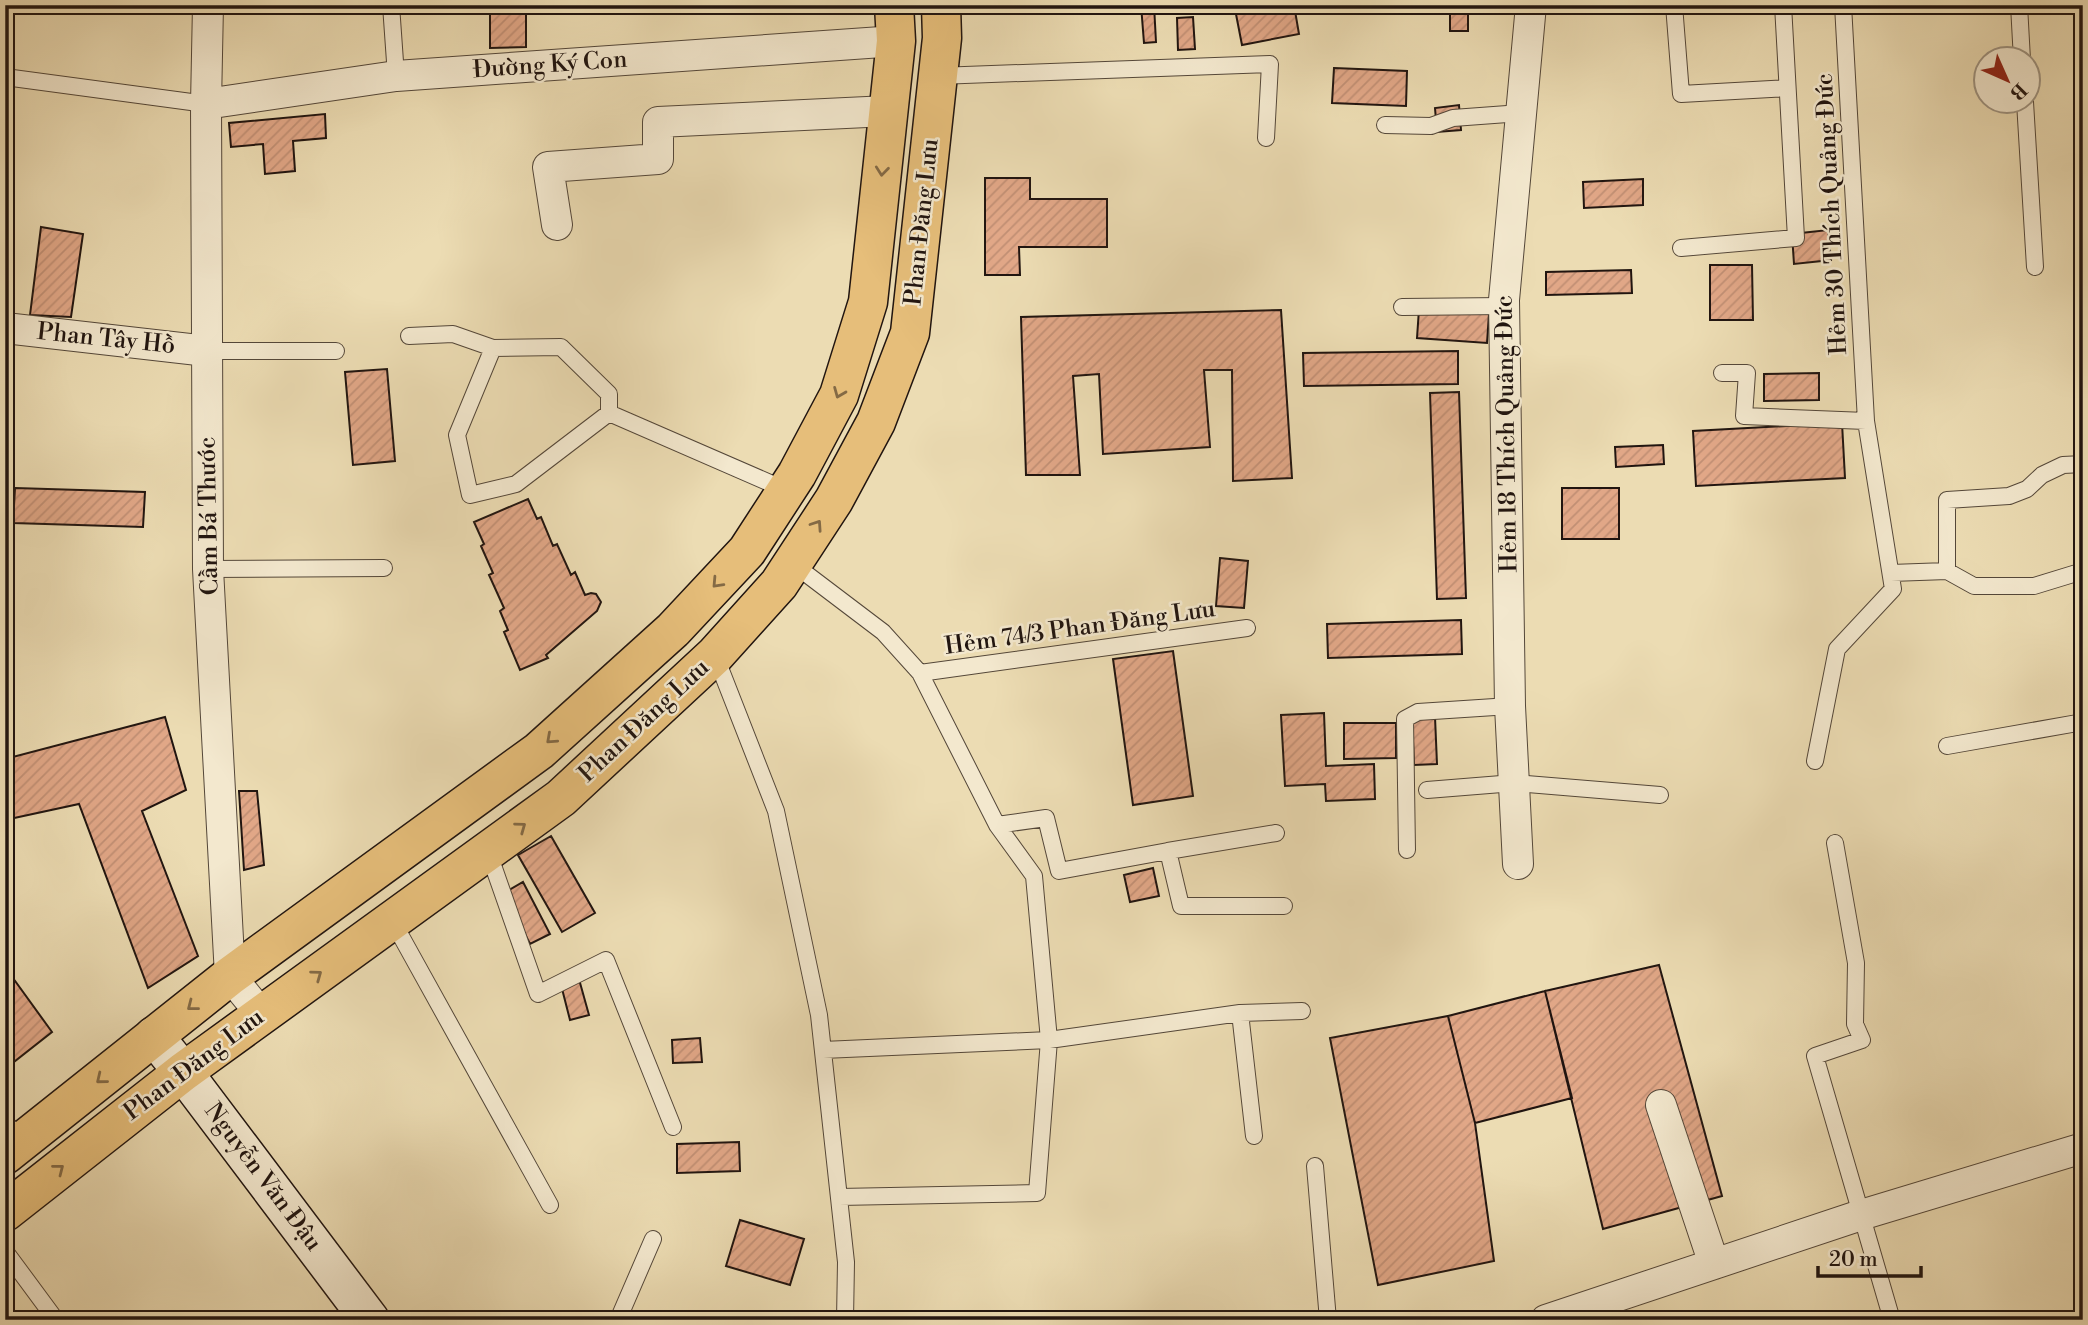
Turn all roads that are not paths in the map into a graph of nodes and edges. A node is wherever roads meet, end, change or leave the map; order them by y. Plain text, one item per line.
1 (208, 5) edge
2 (391, 5) edge
3 (941, 5) edge
4 (1531, 5) edge
5 (1674, 5) edge
6 (1783, 5) edge
7 (1843, 5) edge
8 (2019, 5) edge
9 (895, 23) edge
10 (2021, 46) edge
11 (396, 76) junction
12 (938, 76) junction
13 (5, 77) edge
14 (1787, 88) junction
15 (206, 104) junction
16 (888, 111) junction
17 (1521, 113) junction
18 (2026, 116) edge
19 (1385, 125) dead end
20 (1266, 138) dead end
21 (557, 225) dead end
22 (1681, 248) dead end
23 (2035, 267) dead end
24 (1504, 306) junction
25 (1402, 307) dead end
26 (5, 328) edge
27 (409, 336) dead end
28 (493, 348) junction
29 (207, 351) junction
30 (336, 351) dead end
31 (1722, 373) dead end
32 (609, 413) junction
33 (1866, 421) junction
34 (2083, 464) edge
35 (786, 490) junction
36 (792, 563) junction
37 (384, 568) dead end
38 (208, 569) junction
39 (1947, 571) junction
40 (2083, 572) edge
41 (1891, 573) junction
42 (1247, 628) dead end
43 (715, 655) junction
44 (919, 673) junction
45 (1510, 706) junction
46 (2083, 722) edge
47 (1947, 746) dead end
48 (1815, 761) dead end
49 (1514, 783) junction
50 (1427, 790) dead end
51 (1660, 794) dead end
52 (997, 825) junction
53 (1276, 833) dead end
54 (1835, 843) dead end
55 (1407, 850) dead end
56 (488, 851) junction
57 (1168, 851) junction
58 (1518, 864) dead end
59 (1284, 906) dead end
60 (392, 920) junction
61 (230, 976) junction
62 (1301, 1011) dead end
63 (1240, 1013) junction
64 (262, 1015) junction
65 (154, 1036) junction
66 (1049, 1040) junction
67 (823, 1050) junction
68 (183, 1072) junction
69 (1661, 1105) dead end
70 (673, 1127) dead end
71 (1254, 1136) dead end
72 (10, 1140) edge
73 (2083, 1148) edge
74 (1315, 1166) dead end
75 (839, 1197) junction
76 (550, 1205) dead end
77 (5, 1212) edge
78 (1861, 1215) junction
79 (653, 1239) dead end
80 (5, 1251) edge
81 (1714, 1264) junction
82 (56, 1320) edge
83 (370, 1320) edge
84 (618, 1320) edge
85 (845, 1320) edge
86 (1328, 1320) edge
87 (1546, 1320) edge
88 (1892, 1320) edge

1 - 15 street, Cầm Bá Thước
2 - 11 lane
3 - 12 main road, Phan Đăng Lưu
4 - 17 street, Hẻm 18 Thích Quảng Đức
5 - 14 lane
6 - 14 lane
7 - 33 lane, Hẻm 30 Thích Quảng Đức
8 - 10 lane
9 - 11 street, Đường Ký Con
9 - 16 main road, Phan Đăng Lưu
11 - 15 street, Đường Ký Con
12 - 20 lane
36 -> 12 main road, Phan Đăng Lưu
13 - 15 lane
14 - 22 lane
15 - 29 street, Cầm Bá Thước
16 - 21 street
16 -> 35 main road, Phan Đăng Lưu
17 - 19 lane
17 - 24 street, Hẻm 18 Thích Quảng Đức
18 - 23 lane
24 - 25 lane
24 - 45 street, Hẻm 18 Thích Quảng Đức
26 - 29 street, Phan Tây Hồ
27 - 28 lane
28 - 32 lane
28 - 32 lane
29 - 30 lane
29 - 38 street, Cầm Bá Thước
31 - 33 lane
32 - 35 lane
33 - 41 lane, Hẻm 30 Thích Quảng Đức
34 - 39 lane
35 -> 61 main road, Phan Đăng Lưu
36 - 43 main road, Phan Đăng Lưu
36 - 44 lane
37 - 38 lane
38 - 61 street, Cầm Bá Thước
39 - 40 lane
39 - 41 lane
41 - 48 lane, Hẻm 30 Thích Quảng Đức
42 - 44 lane, Hẻm 74/3 Phan Đăng Lưu
56 -> 43 main road, Phan Đăng Lưu
43 - 67 lane
44 - 52 lane
45 - 49 street, Hẻm 18 Thích Quảng Đức
45 - 55 lane
46 - 47 lane
49 - 50 lane
49 - 51 lane
49 - 58 street, Hẻm 18 Thích Quảng Đức
52 - 57 lane
52 - 66 lane
53 - 57 lane
54 - 78 lane
56 - 60 main road, Phan Đăng Lưu
56 - 70 lane
57 - 59 lane
64 -> 60 main road, Phan Đăng Lưu
60 - 76 lane
61 - 64 street
61 -> 65 main road, Phan Đăng Lưu
62 - 63 lane
63 - 66 lane
63 - 71 lane
64 - 68 main road, Phan Đăng Lưu
65 - 68 street, Nguyễn Văn Đậu
65 -> 72 main road, Phan Đăng Lưu
66 - 67 lane
66 - 75 lane
67 - 75 lane
77 -> 68 main road, Phan Đăng Lưu
68 - 83 street, Nguyễn Văn Đậu
69 - 81 street
73 - 78 street
74 - 86 lane
75 - 85 lane
78 - 81 street
78 - 88 lane
79 - 84 lane
80 - 82 lane
81 - 87 street

